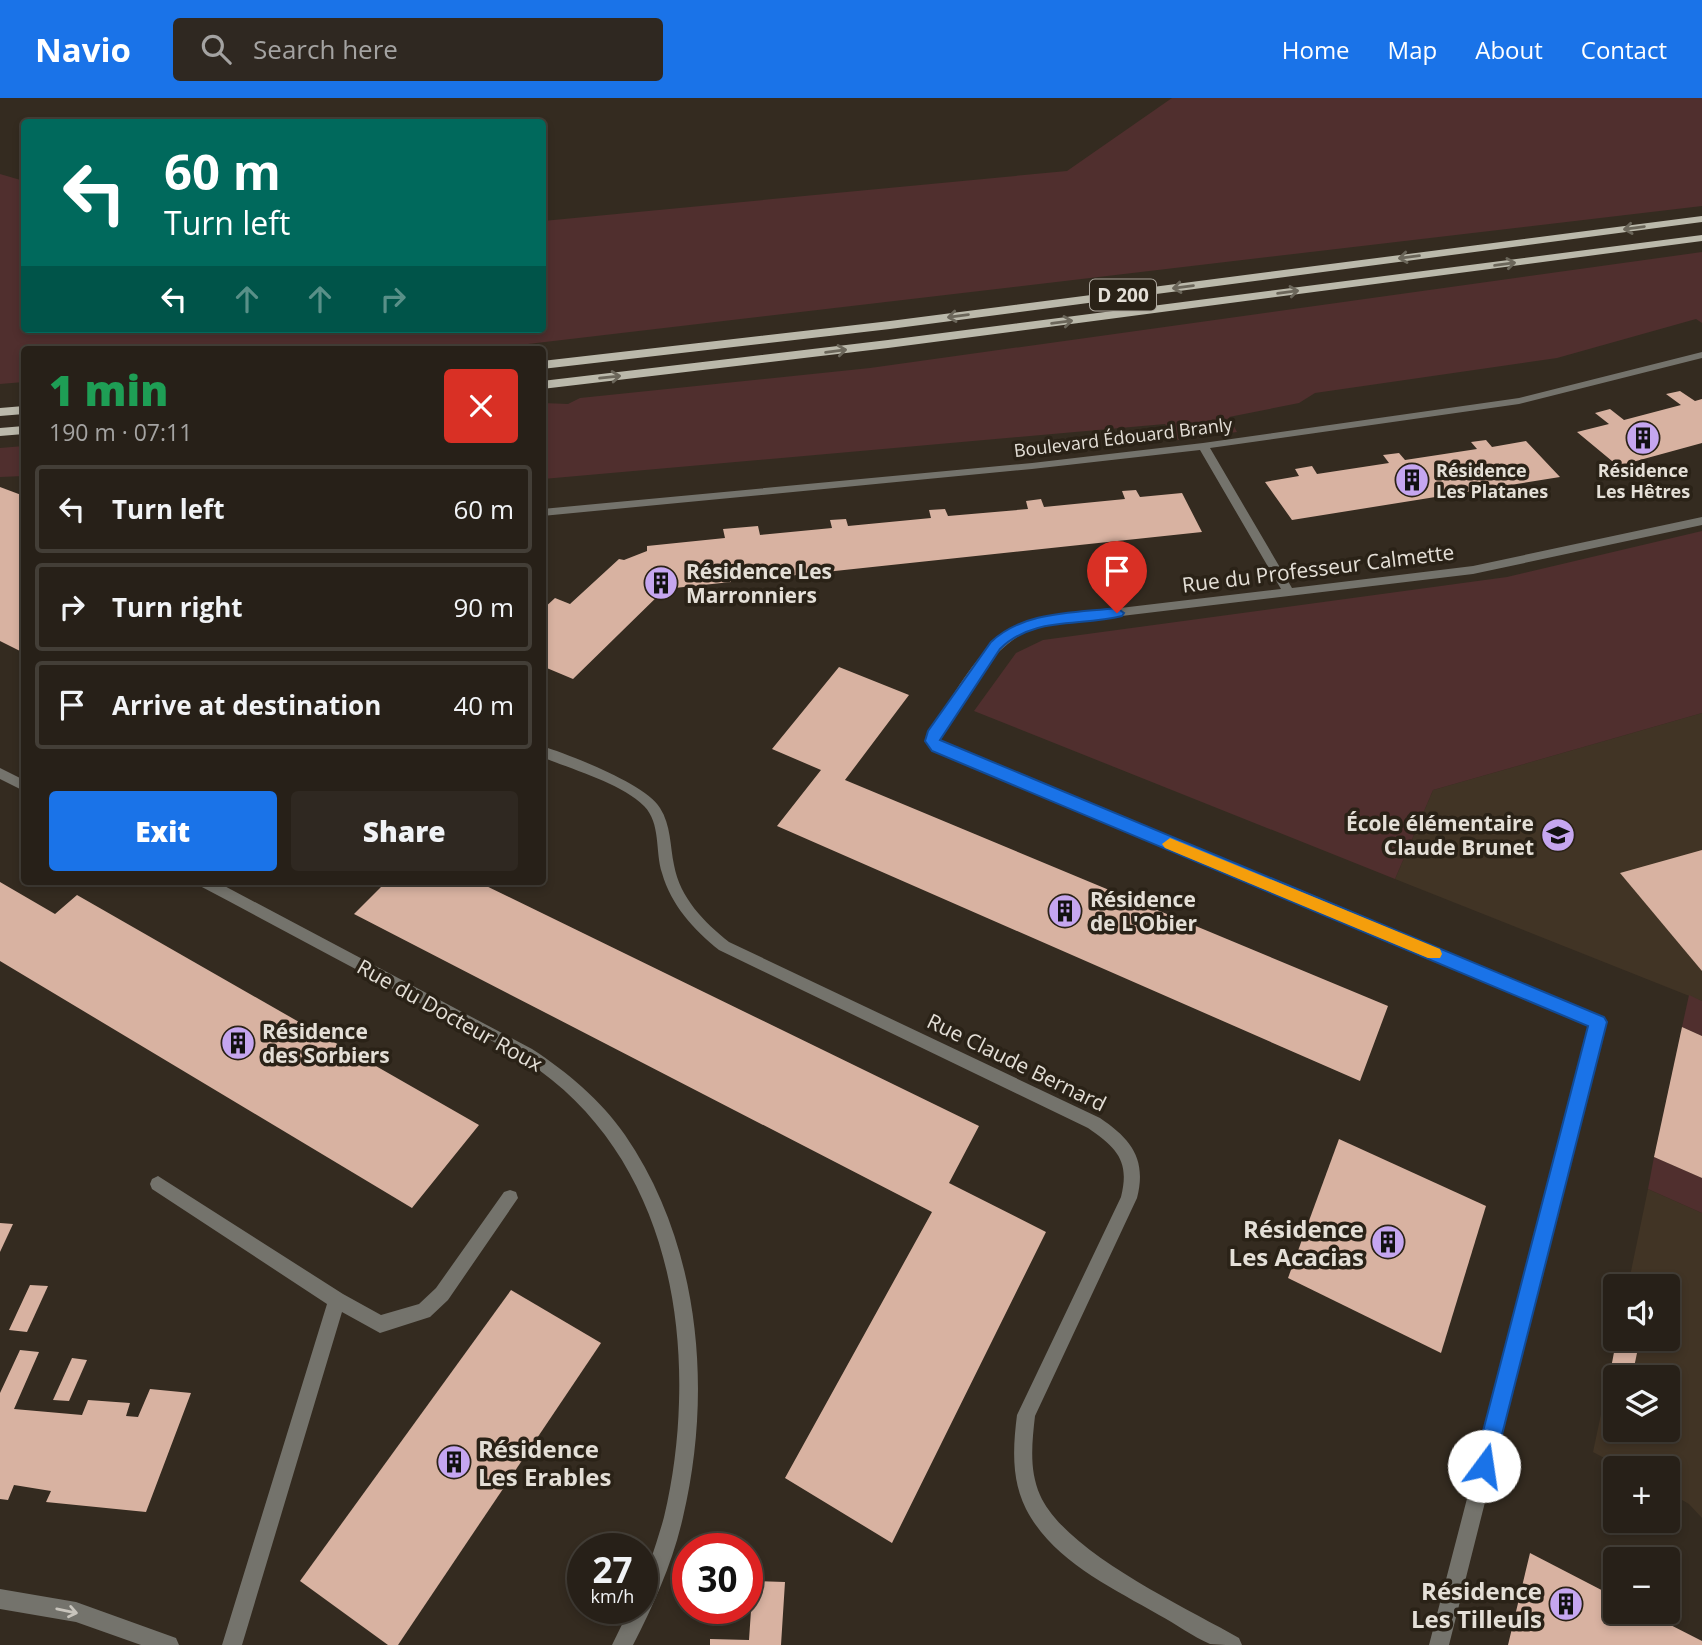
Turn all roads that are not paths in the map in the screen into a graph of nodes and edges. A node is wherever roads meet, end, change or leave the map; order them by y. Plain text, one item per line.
1 (1702, 219) edge
2 (1702, 238) edge
3 (1702, 355) edge
4 (546, 365) edge
5 (546, 385) edge
6 (21, 410) edge
7 (0, 412) edge
8 (21, 430) edge
9 (0, 432) edge
10 (1203, 446) junction
11 (546, 513) edge
12 (1702, 522) edge
13 (1289, 593) junction
14 (546, 753) edge
15 (0, 773) edge
16 (21, 784) edge
17 (211, 885) edge
18 (158, 1184) dead end
19 (510, 1198) dead end
20 (337, 1300) junction
21 (658, 1569) edge
22 (0, 1599) edge
23 (632, 1624) edge
24 (169, 1645) edge
25 (232, 1645) edge
26 (622, 1645) edge
27 (1232, 1645) edge
28 (1438, 1645) edge

1 -> 4 main road, D 200
5 -> 2 main road, D 200
3 - 10 street, Boulevard Édouard Branly
6 - 7 main road
8 - 9 main road
10 - 11 street, Boulevard Édouard Branly
10 - 13 street
12 - 13 street, Rue du Professeur Calmette
13 - 28 street, Rue du Professeur Calmette
14 - 27 street, Rue Claude Bernard
15 - 16 street
17 - 21 street, Rue du Docteur Roux
18 - 20 street
19 - 20 street
20 - 25 street
22 -> 24 street
23 - 26 street, Rue du Docteur Roux

